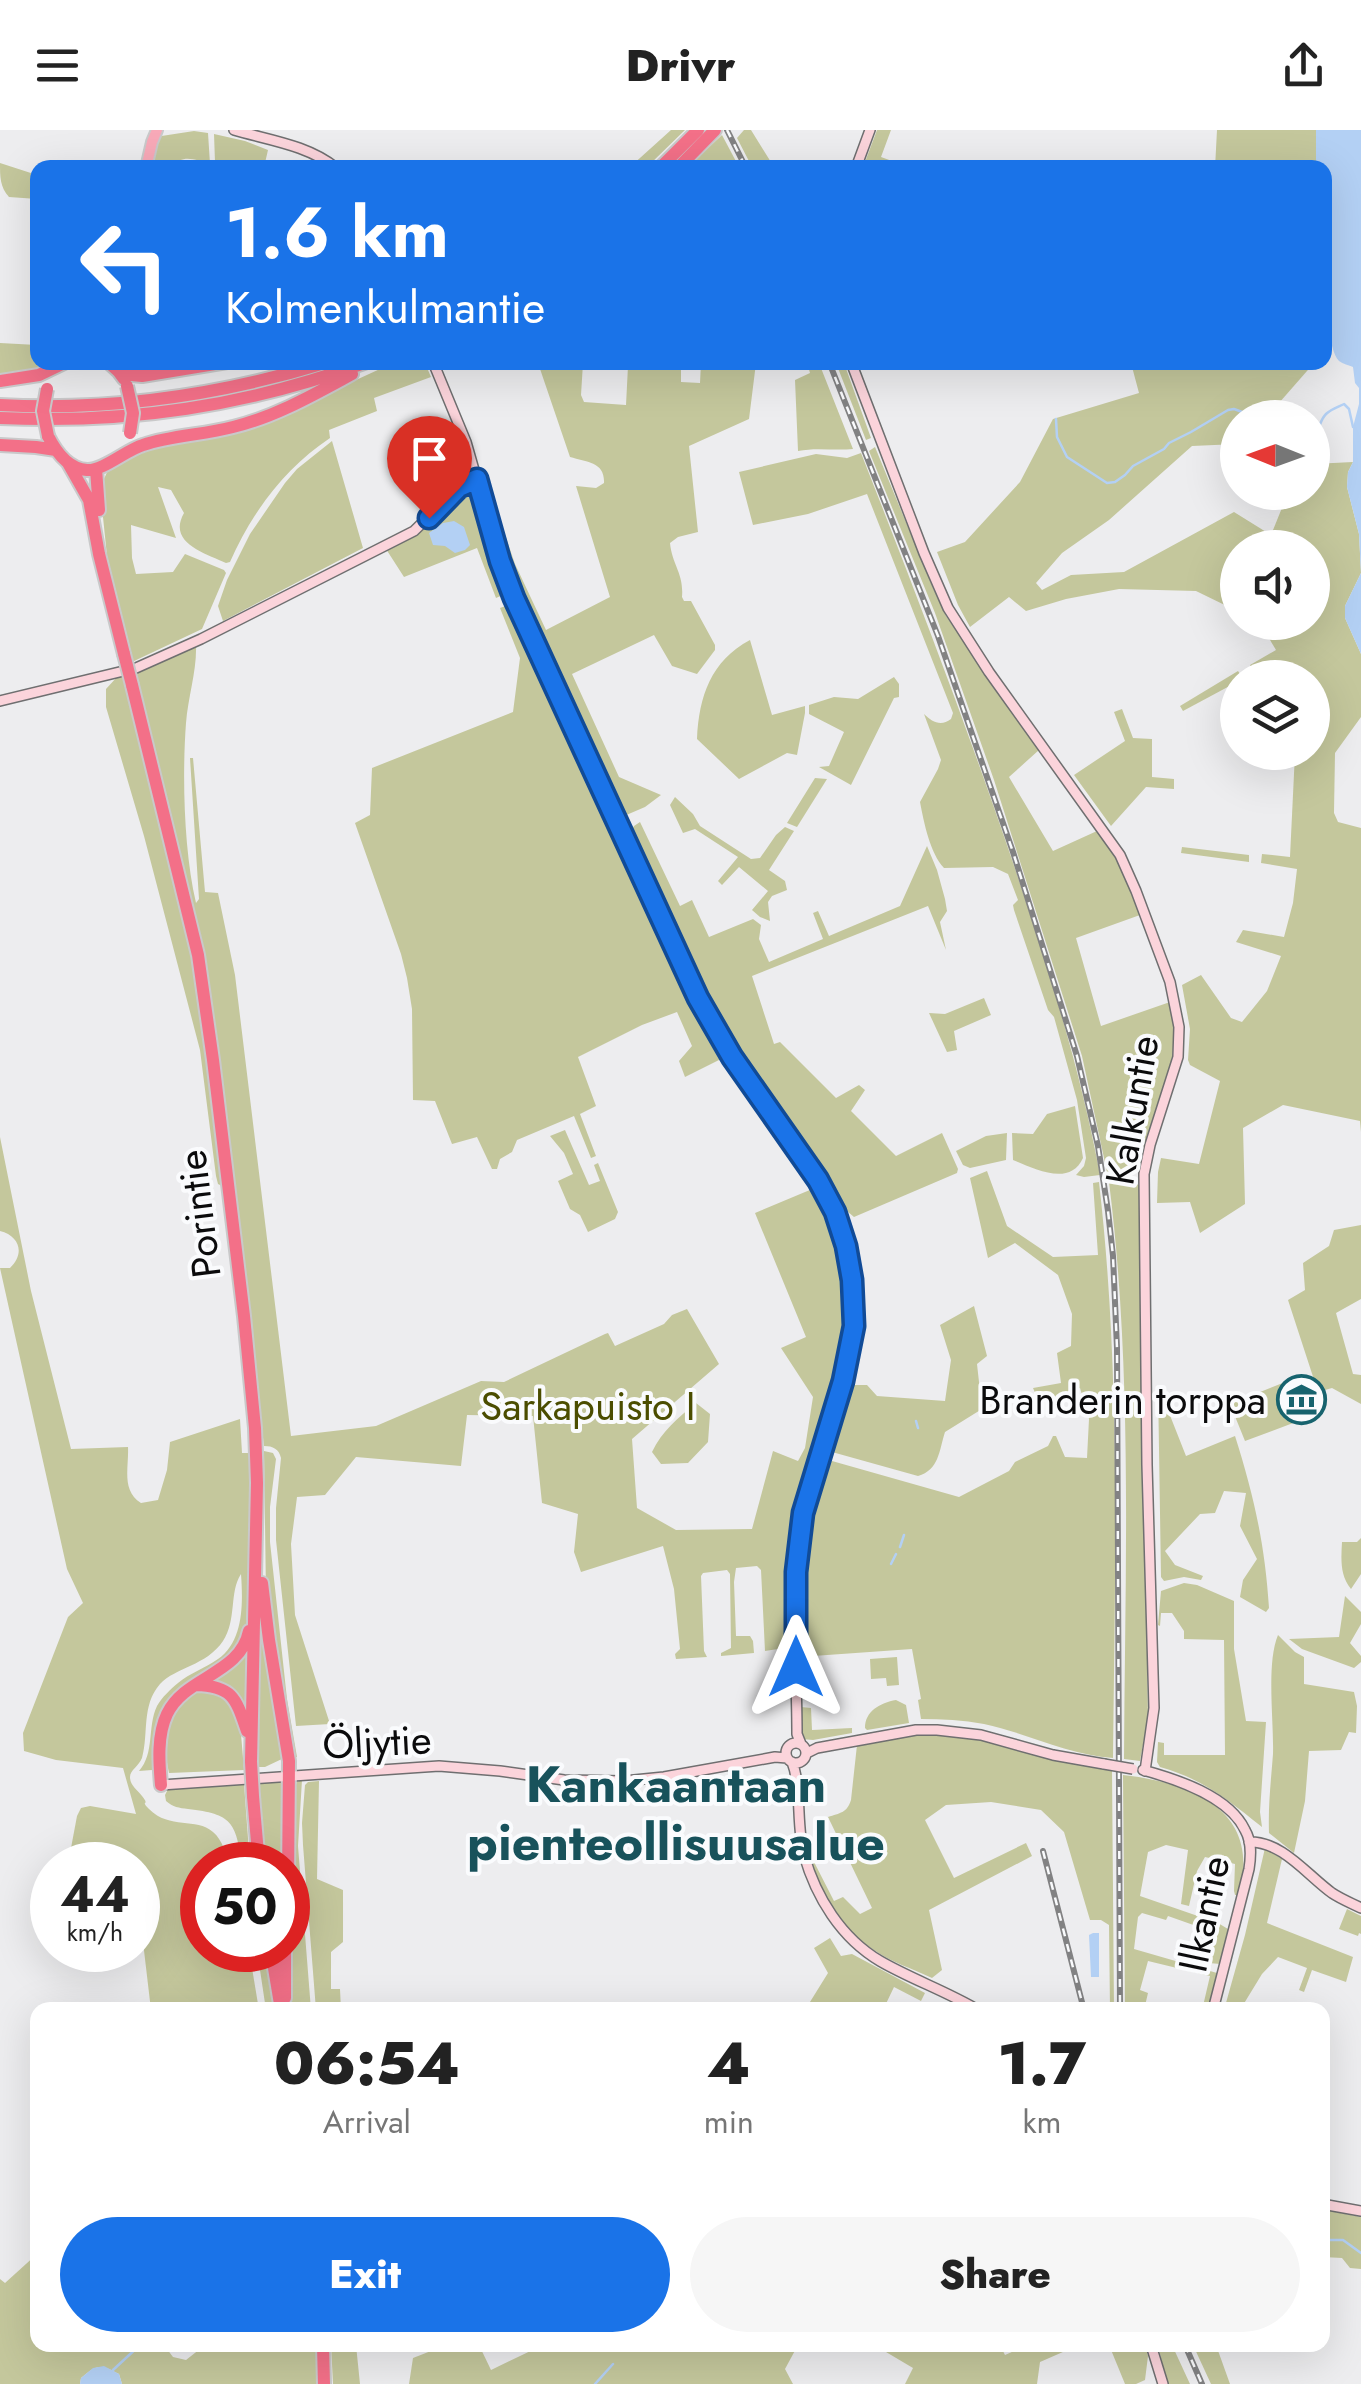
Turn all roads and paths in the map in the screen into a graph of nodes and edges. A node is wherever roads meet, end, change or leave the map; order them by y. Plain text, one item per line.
1 (146, 130) edge
2 (157, 130) edge
3 (234, 130) edge
4 (698, 130) edge
5 (715, 130) edge
6 (870, 130) edge
7 (144, 160) edge
8 (147, 160) edge
9 (326, 160) edge
10 (668, 160) edge
11 (686, 160) edge
12 (859, 160) edge
13 (50, 370) edge
14 (58, 370) edge
15 (178, 370) edge
16 (299, 370) edge
17 (345, 370) edge
18 (357, 370) edge
19 (436, 370) edge
20 (854, 370) edge
21 (118, 371) edge
22 (0, 381) edge
23 (0, 404) edge
24 (0, 418) edge
25 (0, 445) edge
26 (56, 450) junction
27 (117, 457) junction
28 (66, 461) junction
29 (96, 470) junction
30 (477, 479) junction
31 (104, 567) junction
32 (0, 702) edge
33 (258, 1530) junction
34 (255, 1605) junction
35 (196, 1686) junction
36 (251, 1741) junction
37 (798, 1752) junction
38 (1145, 1771) junction
39 (290, 1776) junction
40 (160, 1785) joint
41 (257, 1842) edge
42 (289, 1842) edge
43 (1250, 1842) junction
44 (1361, 1908) edge
45 (276, 1972) edge
46 (285, 1972) edge
47 (282, 2002) edge
48 (284, 2002) edge
49 (962, 2002) edge
50 (1215, 2002) edge
51 (1330, 2205) edge
52 (1361, 2210) edge
53 (323, 2352) edge
54 (1153, 2352) edge
55 (324, 2384) edge
56 (1163, 2384) edge

1 - 7 main road
2 - 8 main road
3 - 9 main road
4 - 10 highway
5 - 11 highway
6 - 12 main road
13 - 22 highway
14 - 26 highway, Porintie, bridge
15 - 21 highway
16 - 23 highway
17 - 24 highway
18 - 27 highway
19 - 30 main road
20 - 38 main road, Kalkuntie
21 - 27 highway, bridge
25 - 26 highway
26 - 28 highway, Porintie
27 - 29 highway
28 - 29 highway
28 - 31 highway, Porintie
29 - 31 highway, Porintie
30 - 32 main road
30 - 37 main road
31 - 33 highway, Porintie, bridge
33 - 34 highway, Porintie
33 - 39 highway
34 - 35 highway
34 - 36 highway, Porintie
35 - 36 highway
35 - 40 highway
36 - 41 highway, Porintie, bridge
37 - 38 main road, Öljytie, bridge
37 - 39 main road, Öljytie
37 - 49 main road
38 - 43 main road, Ilkantie
39 - 40 main road, Öljytie
39 - 42 highway
43 - 44 main road
43 - 50 main road, Ilkantie
45 - 47 highway
46 - 48 highway
51 - 52 main road
53 - 55 highway
54 - 56 main road

